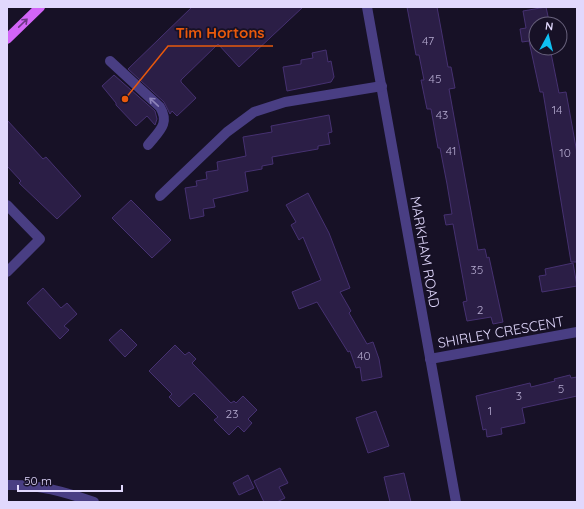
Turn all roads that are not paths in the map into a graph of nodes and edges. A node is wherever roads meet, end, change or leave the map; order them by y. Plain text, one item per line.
1 (40, 7) edge
2 (367, 7) edge
3 (7, 38) edge
4 (110, 61) dead end
5 (382, 86) junction
6 (148, 145) dead end
7 (160, 196) dead end
8 (7, 205) edge
9 (7, 272) edge
10 (577, 332) edge
11 (430, 359) junction
12 (7, 485) edge
13 (94, 502) edge
14 (456, 502) edge

3 -> 1 main road
2 - 5 street, MARKHAM ROAD
6 -> 4 street
5 - 7 street
5 - 11 street, MARKHAM ROAD
8 - 9 street
10 - 11 street, SHIRLEY CRESCENT
11 - 14 street, MARKHAM ROAD
12 - 13 street

